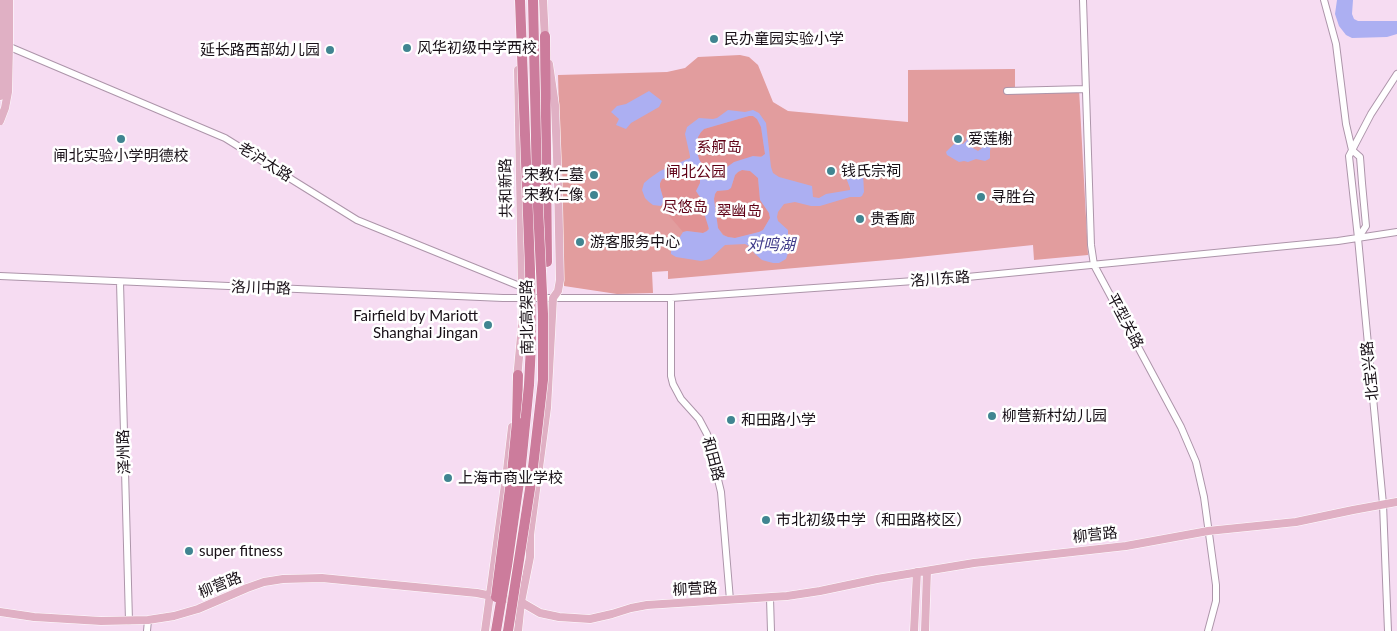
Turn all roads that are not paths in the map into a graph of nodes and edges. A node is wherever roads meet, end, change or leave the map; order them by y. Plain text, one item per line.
1 (4, 0) edge
2 (9, 0) edge
3 (518, 0) edge
4 (532, 0) edge
5 (543, 0) edge
6 (1083, 0) edge
7 (1324, 0) edge
8 (545, 36) junction
9 (7, 46) junction
10 (1397, 74) edge
11 (1086, 89) junction
12 (1007, 91) dead end
13 (0, 96) edge
14 (0, 121) edge
15 (1352, 150) junction
16 (1397, 232) edge
17 (1358, 238) junction
18 (1094, 265) junction
19 (0, 276) edge
20 (120, 282) junction
21 (522, 287) junction
22 (522, 298) junction
23 (553, 298) junction
24 (671, 298) junction
25 (543, 314) junction
26 (518, 375) junction
27 (1397, 502) edge
28 (1383, 504) junction
29 (1208, 531) junction
30 (927, 571) junction
31 (917, 572) junction
32 (494, 596) junction
33 (770, 598) junction
34 (730, 600) junction
35 (519, 602) junction
36 (0, 612) edge
37 (148, 620) junction
38 (129, 621) junction
39 (147, 631) edge
40 (486, 631) edge
41 (495, 631) edge
42 (508, 631) edge
43 (512, 631) edge
44 (518, 631) edge
45 (771, 631) edge
46 (914, 631) edge
47 (925, 631) edge
48 (1208, 631) edge
49 (1388, 631) edge

1 - 9 main road
2 - 9 main road
3 - 21 main road, 共和新路
3 - 41 highway, 南北高架路, bridge
4 - 25 highway, 南北高架路, bridge
5 - 8 main road
6 - 11 street, 平型关路
7 - 15 street, 北宝兴路
8 - 23 main road
8 - 23 main road
8 - 25 highway, bridge
9 - 13 main road
9 - 14 main road
9 - 21 street, 老沪太路
10 - 15 street
11 - 12 street
11 - 18 street, 平型关路
15 - 17 street, 北宝兴路
15 - 17 street, 北宝兴路
16 - 17 street, 洛川东路
17 - 18 street, 洛川东路
17 - 28 street, 北宝兴路
18 - 24 street, 洛川东路
18 - 29 street, 平型关路
19 - 20 street, 洛川中路
20 - 22 street, 洛川中路
20 - 38 street, 泽州路
21 - 22 main road, 共和新路
22 - 23 street, 洛川东路
22 - 26 main road, 共和新路
23 - 24 street, 洛川东路
23 - 35 main road
24 - 34 street, 和田路
25 - 42 highway, 南北高架路, bridge
26 - 32 main road, 共和新路
26 - 41 highway, bridge
27 - 28 main road, 柳营路
28 - 29 main road, 柳营路
28 - 49 street, 北宝兴路
29 - 30 main road, 柳营路
29 - 48 street, 平型关路
30 - 31 main road, 柳营路
30 - 47 main road
31 - 33 main road, 柳营路
31 - 46 main road
32 - 35 main road, 柳营路
32 - 37 main road, 柳营路
32 - 40 main road, 共和新路
32 - 41 main road, 共和新路
33 - 34 main road, 柳营路
33 - 45 street
34 - 35 main road, 柳营路
35 - 43 main road
35 - 44 main road
36 - 38 main road, 柳营路
37 - 38 main road, 柳营路
37 - 39 street

